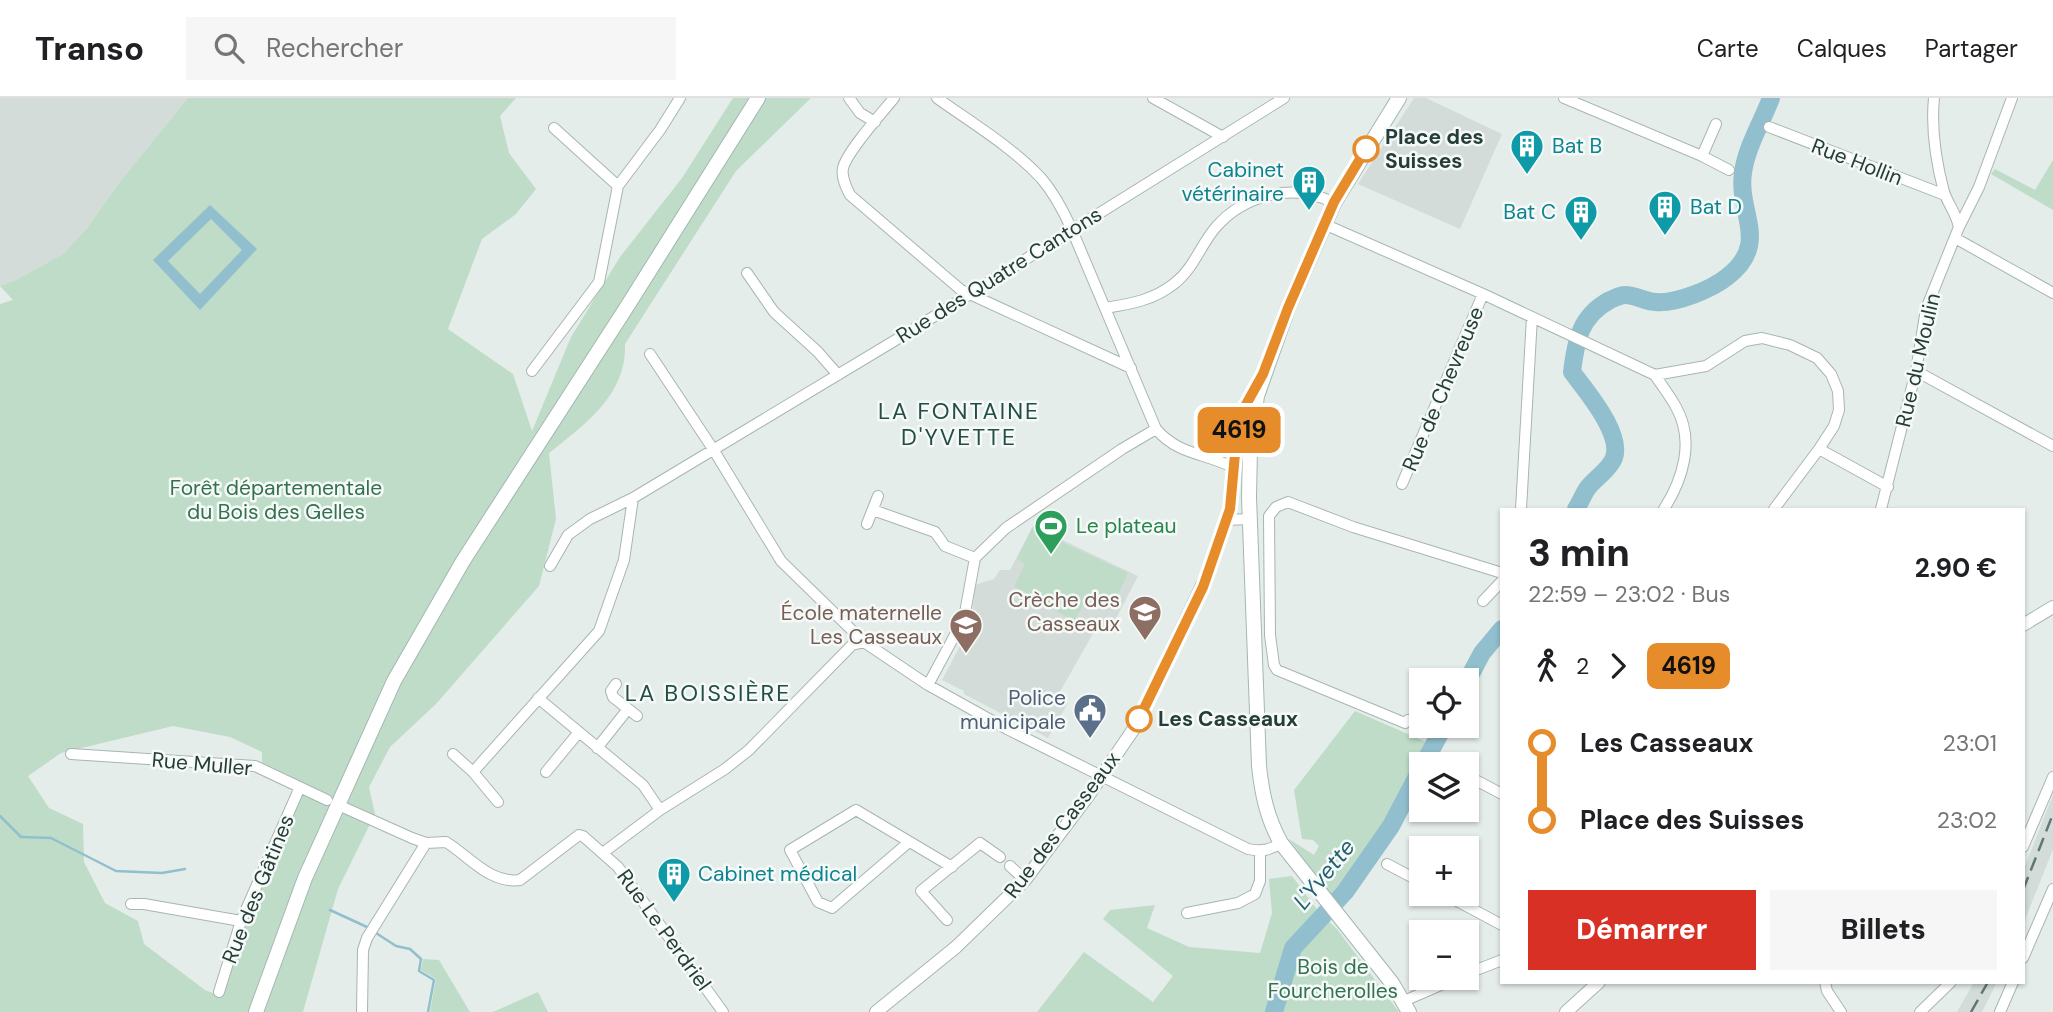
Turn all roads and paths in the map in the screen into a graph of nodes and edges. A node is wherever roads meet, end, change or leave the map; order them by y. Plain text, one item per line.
1 (680, 98) edge
2 (758, 98) edge
3 (849, 98) edge
4 (894, 98) edge
5 (937, 98) edge
6 (1153, 98) edge
7 (1284, 98) edge
8 (1399, 98) edge
9 (1564, 98) edge
10 (1934, 98) edge
11 (2012, 98) edge
12 (875, 122) junction
13 (1716, 124) dead end
14 (1769, 127) dead end
15 (554, 128) dead end
16 (1223, 137) junction
17 (1702, 156) junction
18 (1729, 170) dead end
19 (618, 186) junction
20 (1945, 195) junction
21 (1334, 202) junction
22 (1324, 224) junction
23 (1072, 230) junction
24 (1957, 233) junction
25 (747, 273) dead end
26 (2053, 293) edge
27 (1483, 294) junction
28 (970, 295) junction
29 (1105, 308) junction
30 (1532, 317) junction
31 (650, 354) dead end
32 (1131, 368) junction
33 (532, 371) dead end
34 (1916, 371) junction
35 (1263, 374) junction
36 (838, 375) junction
37 (1655, 375) junction
38 (1156, 429) junction
39 (2053, 446) edge
40 (713, 449) junction
41 (1819, 449) junction
42 (1234, 468) junction
43 (1402, 484) dead end
44 (1888, 487) junction
45 (878, 496) dead end
46 (1233, 497) junction
47 (1249, 497) junction
48 (633, 498) junction
49 (1521, 508) edge
50 (1665, 508) edge
51 (1775, 508) edge
52 (1881, 508) edge
53 (873, 510) junction
54 (1250, 519) junction
55 (1226, 520) junction
56 (867, 524) dead end
57 (975, 558) junction
58 (550, 566) dead end
59 (1500, 572) edge
60 (1500, 583) edge
61 (1483, 601) dead end
62 (2053, 607) edge
63 (2025, 624) edge
64 (1255, 635) junction
65 (1270, 635) junction
66 (863, 642) junction
67 (616, 684) dead end
68 (928, 685) junction
69 (538, 698) junction
70 (1409, 720) edge
71 (579, 733) junction
72 (597, 748) junction
73 (71, 754) dead end
74 (453, 754) dead end
75 (473, 772) junction
76 (546, 772) dead end
77 (1100, 777) junction
78 (2053, 777) edge
79 (1479, 782) edge
80 (300, 787) junction
81 (1500, 793) edge
82 (327, 800) dead end
83 (498, 802) dead end
84 (345, 808) dead end
85 (660, 810) junction
86 (909, 842) junction
87 (2025, 842) edge
88 (426, 843) junction
89 (1281, 843) junction
90 (1260, 851) junction
91 (604, 852) junction
92 (1000, 857) dead end
93 (1387, 863) dead end
94 (1010, 866) dead end
95 (952, 867) junction
96 (1409, 875) edge
97 (1025, 880) junction
98 (2052, 895) edge
99 (131, 904) dead end
100 (1466, 906) edge
101 (1187, 913) dead end
102 (947, 920) dead end
103 (241, 922) junction
104 (1500, 924) edge
105 (2025, 954) edge
106 (1500, 961) edge
107 (1479, 969) edge
108 (1597, 984) edge
109 (1825, 984) edge
110 (1949, 984) edge
111 (2012, 984) edge
112 (1436, 990) edge
113 (219, 992) dead end
114 (1407, 1006) edge
115 (1573, 1010) edge
116 (256, 1012) edge
117 (362, 1012) edge
118 (723, 1012) edge
119 (876, 1012) edge
120 (1841, 1012) edge
121 (1920, 1012) edge
122 (2000, 1012) edge

1 - 19 street
2 - 116 main road
3 - 12 street
4 - 12 street
5 - 23 street
6 - 16 street
7 - 16 street, Rue des Quatre Cantons
8 - 21 main road
9 - 17 street
10 - 20 street
11 - 24 street, Rue du Moulin
12 - 28 street
13 - 17 street
14 - 20 street, Rue Hollin
15 - 19 street
16 - 23 street, Rue des Quatre Cantons
17 - 18 street
19 - 33 street
20 - 24 street
21 - 22 main road
21 - 29 street
22 - 27 street
22 - 35 main road
23 - 28 street, Rue des Quatre Cantons
23 - 29 street
24 - 26 street
24 - 34 street, Rue du Moulin
25 - 36 street
27 - 30 street
27 - 43 street, Rue de Chevreuse
28 - 32 street
28 - 36 street, Rue des Quatre Cantons
29 - 32 street
30 - 37 street
30 - 49 street
31 - 40 street
32 - 38 street
34 - 39 street
34 - 44 street, Rue du Moulin
35 - 42 street, Rue des Casseaux
35 - 47 main road
36 - 40 street, Rue des Quatre Cantons
37 - 41 street
37 - 50 street
38 - 42 street
38 - 57 street
40 - 48 street, Rue des Quatre Cantons
40 - 66 street
41 - 44 street
41 - 51 street
42 - 46 street, Rue des Casseaux
44 - 52 street, Rue du Moulin
45 - 53 street
46 - 47 street
46 - 55 street, Rue des Casseaux
47 - 54 main road
48 - 58 street, Rue des Quatre Cantons
48 - 69 street
53 - 56 street
53 - 57 street
54 - 55 street
54 - 64 main road
55 - 77 street, Rue des Casseaux
57 - 68 street
59 - 65 street
60 - 61 street
62 - 63 street
64 - 65 street
64 - 89 main road
65 - 70 street
66 - 68 street
66 - 85 street
67 - 72 street
68 - 77 street
69 - 71 street
69 - 75 street
71 - 72 street
71 - 76 street
72 - 85 street
73 - 80 street, Rue Muller
74 - 75 street
75 - 83 street
77 - 90 street
77 - 97 street, Rue des Casseaux
78 - 87 street
79 - 81 street
80 - 82 street, Rue Muller
80 - 103 street, Rue des Gâtines
84 - 88 street
85 - 91 street
86 - 86 street
86 - 95 street
88 - 91 street, Rue Le Perdriel
88 - 117 street
89 - 90 street
89 - 114 main road
90 - 101 street
91 - 118 street, Rue Le Perdriel
92 - 95 street
93 - 96 street
94 - 97 street
95 - 102 street
97 - 119 street, Rue des Casseaux
98 - 105 street
99 - 103 street
100 - 104 street
103 - 113 street, Rue des Gâtines
106 - 107 street
108 - 115 street
109 - 120 street
110 - 121 street
111 - 122 street
112 - 114 street

